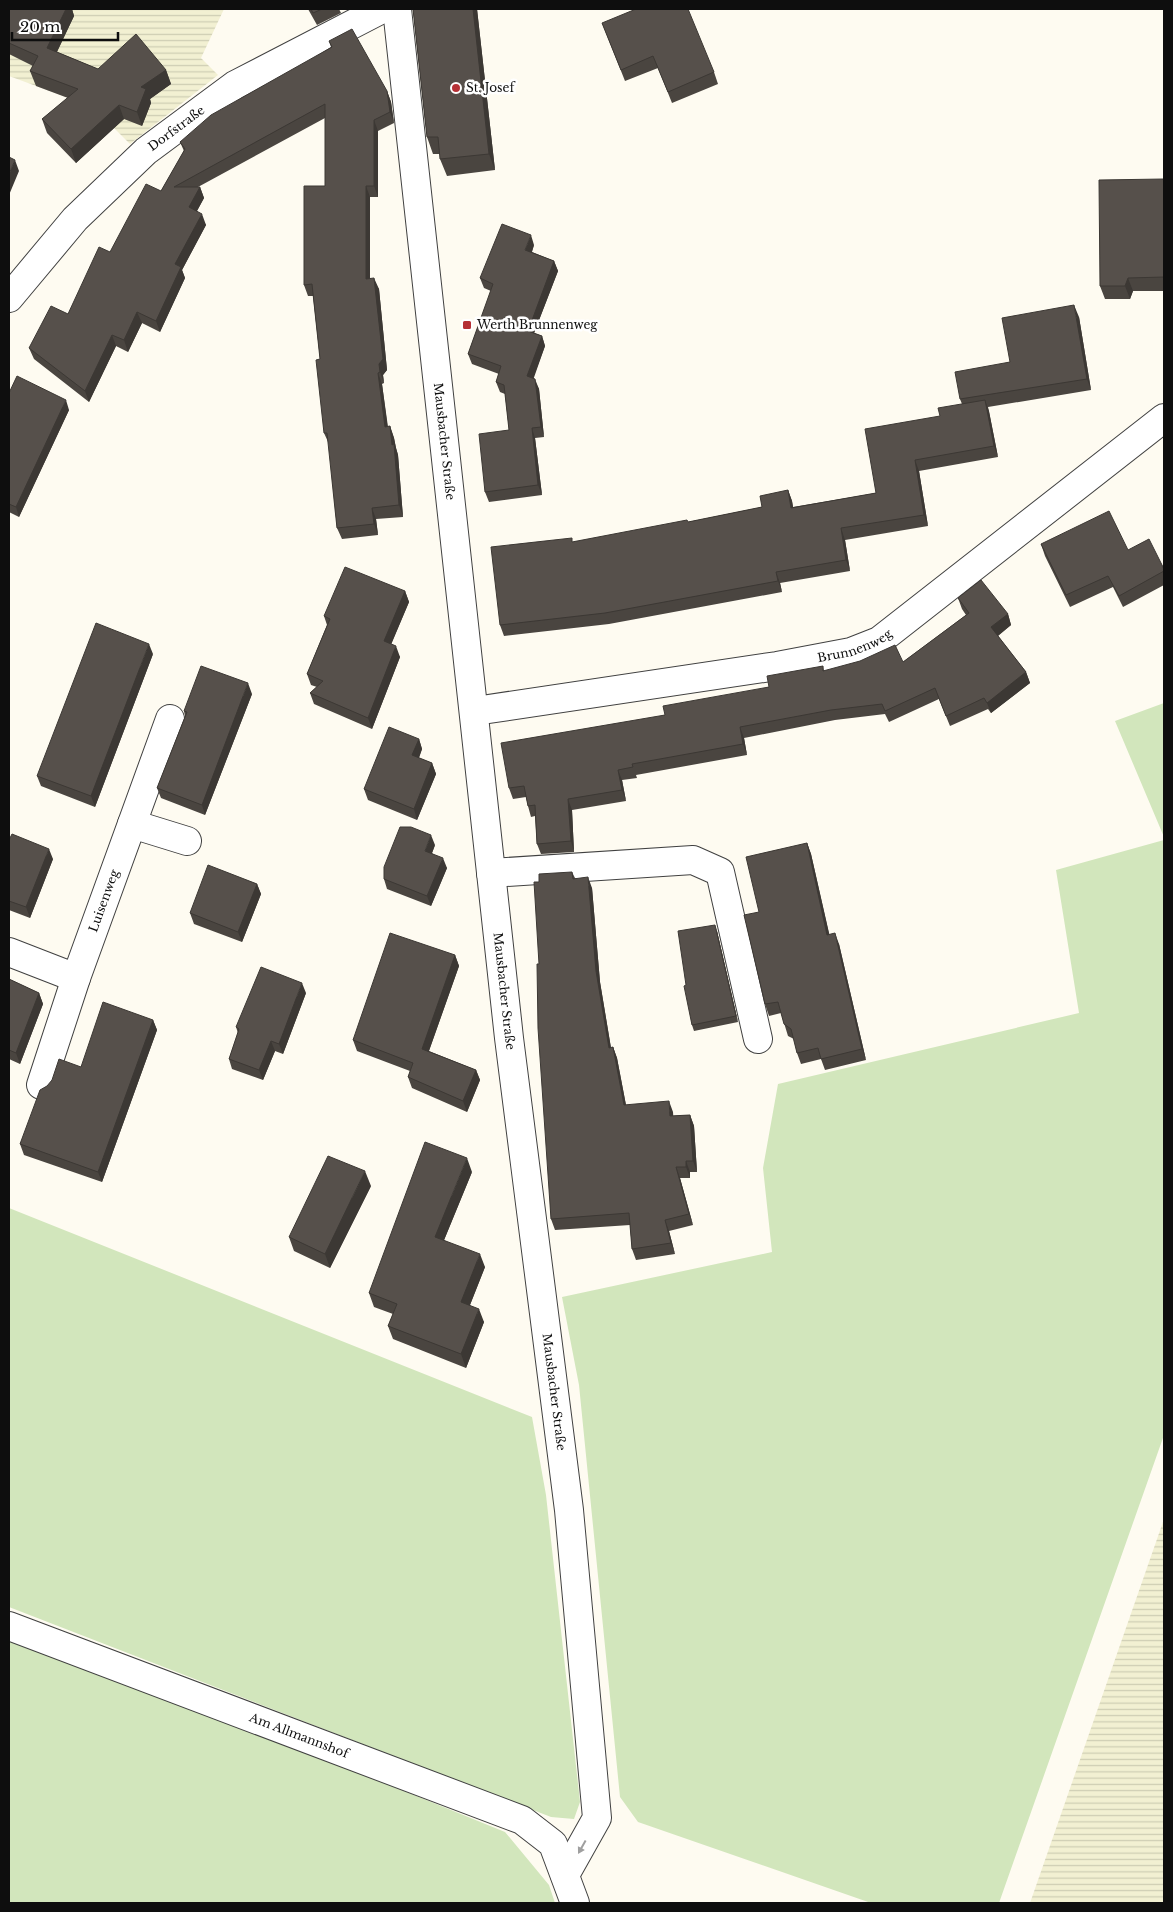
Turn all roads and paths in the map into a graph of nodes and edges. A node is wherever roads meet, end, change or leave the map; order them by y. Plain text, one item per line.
1 (382, 9) edge
2 (397, 9) edge
3 (9, 298) edge
4 (1164, 418) edge
5 (475, 711) junction
6 (170, 719) dead end
7 (132, 824) junction
8 (187, 841) dead end
9 (491, 873) junction
10 (9, 952) edge
11 (76, 978) junction
12 (758, 1040) dead end
13 (41, 1085) dead end
14 (9, 1626) edge
15 (565, 1875) junction
16 (575, 1903) edge

1 - 3 street, Dorfstraße
2 - 5 street, Mausbacher Straße
4 - 5 street, Brunnenweg
5 - 9 street, Mausbacher Straße
6 - 7 street, Luisenweg
7 - 8 street
7 - 11 street, Luisenweg
9 - 12 street
9 -> 15 street, Mausbacher Straße
10 - 11 street
11 - 13 street, Luisenweg
14 - 15 street, Am Allmannshof
15 - 16 street

